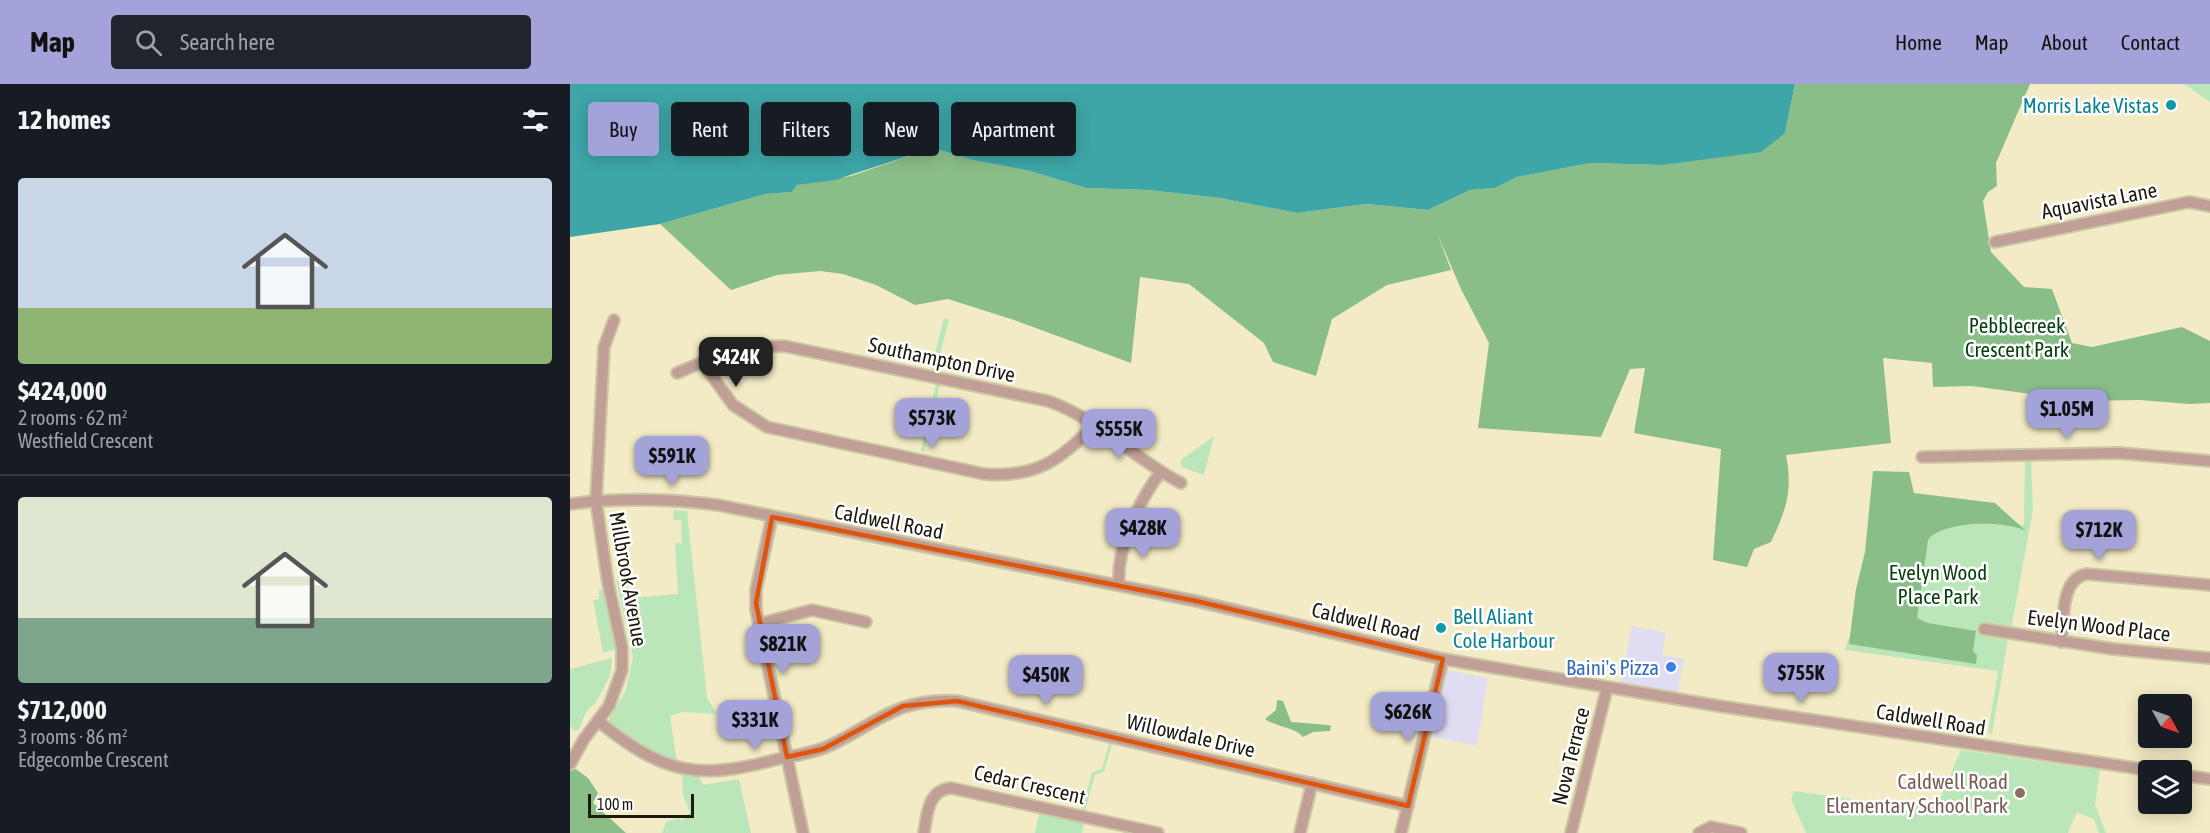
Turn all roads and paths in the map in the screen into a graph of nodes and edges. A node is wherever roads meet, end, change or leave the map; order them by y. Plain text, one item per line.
1 (2210, 206) edge
2 (1995, 242) dead end
3 (614, 320) dead end
4 (702, 362) junction
5 (677, 374) dead end
6 (1095, 424) junction
7 (1922, 457) dead end
8 (2210, 461) edge
9 (1161, 473) junction
10 (1181, 483) dead end
11 (596, 501) junction
12 (570, 504) edge
13 (772, 517) junction
14 (1119, 585) junction
15 (2210, 585) edge
16 (866, 622) dead end
17 (759, 624) junction
18 (1984, 629) dead end
19 (2061, 642) junction
20 (2210, 657) edge
21 (1443, 659) junction
22 (1607, 688) junction
23 (598, 721) junction
24 (787, 757) junction
25 (572, 760) edge
26 (2138, 768) edge
27 (2192, 777) edge
28 (2210, 779) edge
29 (1312, 783) junction
30 (1408, 806) junction
31 (803, 833) edge
32 (924, 833) edge
33 (1158, 833) edge
34 (1300, 833) edge
35 (1401, 833) edge
36 (1571, 833) edge
37 (1699, 833) edge
38 (1741, 833) edge

1 - 2 street, Aquavista Lane
3 - 11 street, Millbrook Avenue
4 - 5 street, Southampton Drive
4 - 6 street, Southampton Drive
4 - 6 street
6 - 9 street, Southampton Drive
7 - 8 street
9 - 10 street, Southampton Drive
9 - 14 street
11 - 12 street, Caldwell Road
11 - 13 street, Caldwell Road
11 - 23 street, Millbrook Avenue
13 - 14 street, Caldwell Road
13 - 17 street
14 - 21 street, Caldwell Road
15 - 19 street
16 - 17 street
17 - 24 street
18 - 19 street, Evelyn Wood Place
19 - 20 street, Evelyn Wood Place
21 - 22 street, Caldwell Road
21 - 30 street
22 - 26 street, Caldwell Road
22 - 36 street, Nova Terrace
23 - 24 street, Willowdale Drive
23 - 25 street, Millbrook Avenue
24 - 29 street, Willowdale Drive
24 - 31 street
27 - 28 street
29 - 30 street, Willowdale Drive
29 - 34 street
30 - 35 street
32 - 33 street, Cedar Crescent
37 - 38 street

